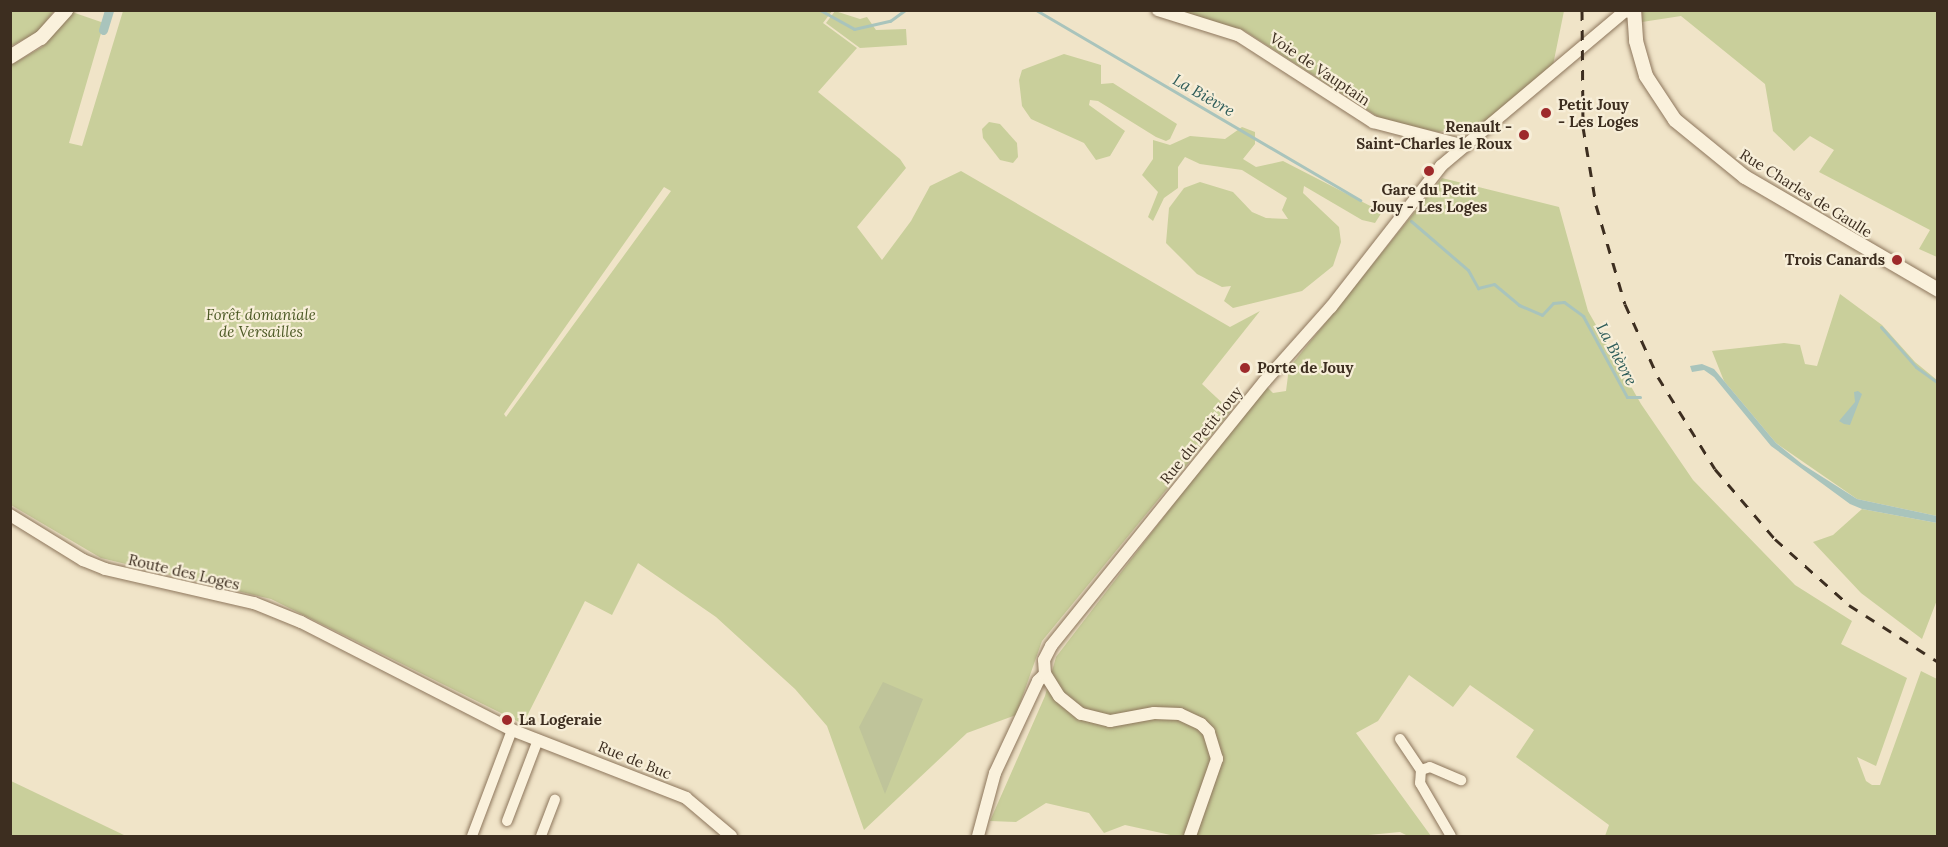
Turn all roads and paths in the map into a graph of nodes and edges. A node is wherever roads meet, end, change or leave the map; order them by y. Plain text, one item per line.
1 (66, 10) edge
2 (1158, 10) edge
3 (1634, 12) edge
4 (10, 57) edge
5 (1465, 146) junction
6 (1938, 290) edge
7 (10, 515) edge
8 (355, 650) joint
9 (1045, 674) junction
10 (512, 729) junction
11 (538, 740) junction
12 (1400, 740) dead end
13 (1421, 770) junction
14 (1461, 780) dead end
15 (555, 800) dead end
16 (507, 821) dead end
17 (472, 837) edge
18 (541, 837) edge
19 (731, 837) edge
20 (978, 837) edge
21 (1190, 837) edge
22 (1451, 837) edge

1 - 4 main road
2 - 5 street, Voie de Vauptain
3 - 5 street, Rue du Petit Jouy
3 - 6 main road, Rue Charles de Gaulle
5 - 9 street, Rue du Petit Jouy
7 - 8 street, Route des Loges
8 - 10 street, Rue de Buc
9 - 20 street, Rue du Petit Jouy
9 - 21 street
10 - 11 street, Rue de Buc
10 - 17 street
11 - 16 street
11 - 19 street, Rue de Buc
12 - 13 street
13 - 14 street
13 - 22 street
15 - 18 street

